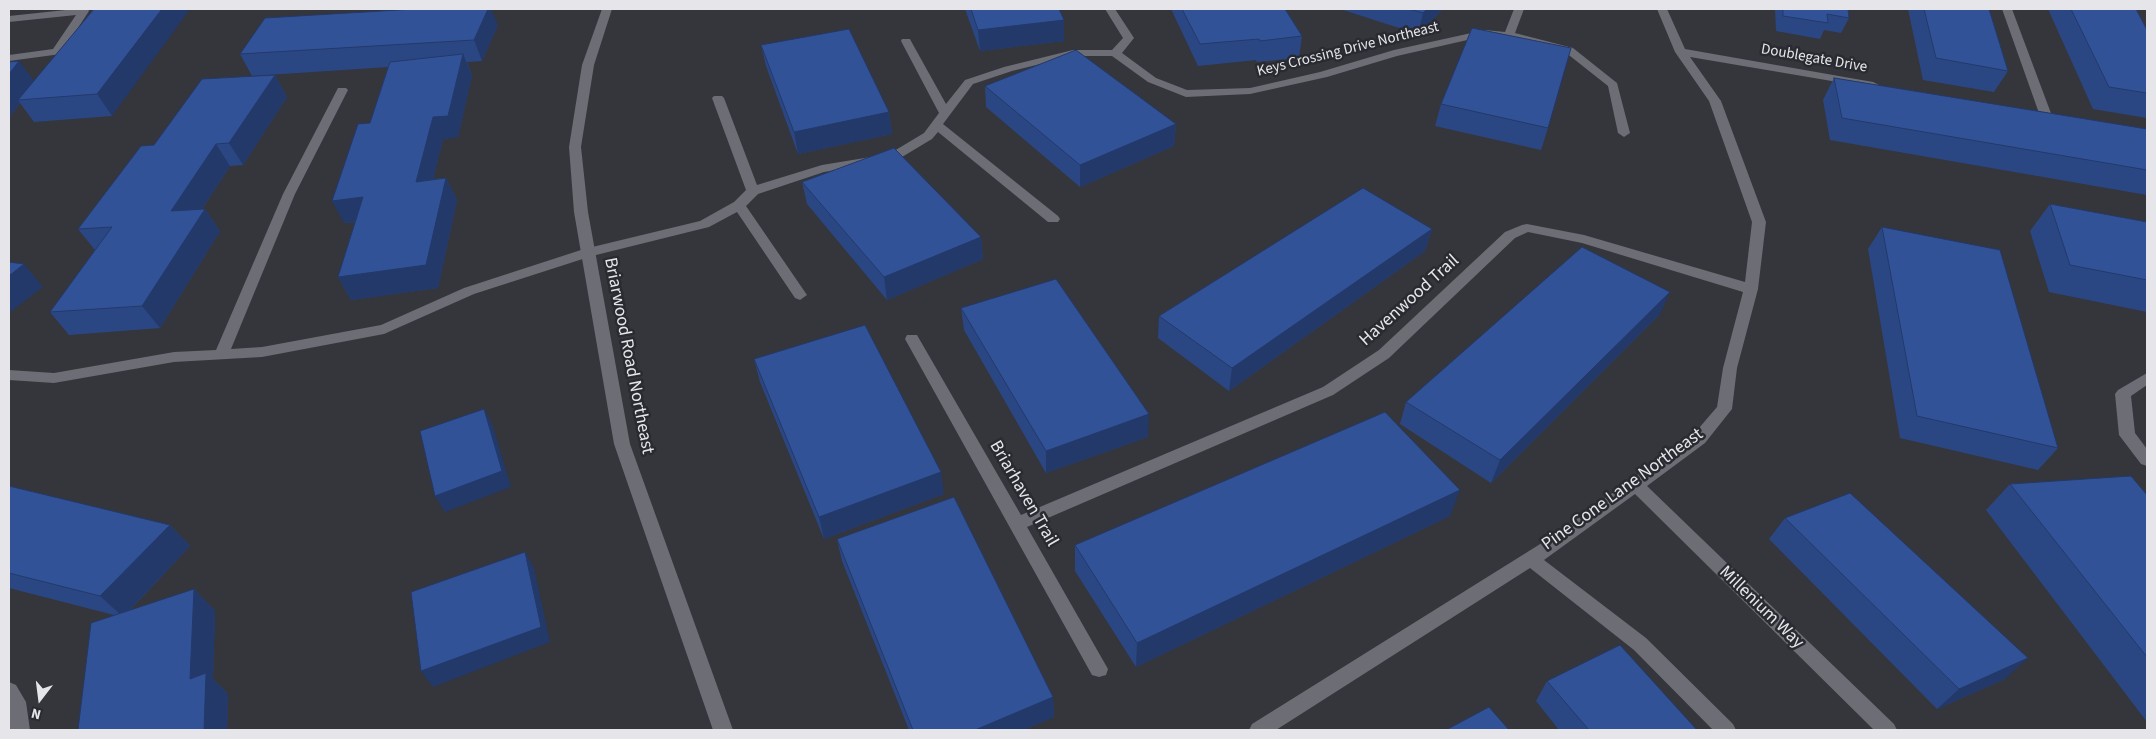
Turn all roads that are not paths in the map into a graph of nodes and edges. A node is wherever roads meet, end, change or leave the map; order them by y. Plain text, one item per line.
1 (606, 9) edge
2 (1110, 9) edge
3 (1519, 9) edge
4 (1662, 9) edge
5 (2007, 9) edge
6 (9, 19) edge
7 (1509, 36) junction
8 (906, 41) dead end
9 (1681, 52) junction
10 (1114, 53) junction
11 (9, 58) edge
12 (1882, 86) edge
13 (342, 90) dead end
14 (718, 98) dead end
15 (945, 113) junction
16 (2046, 116) edge
17 (937, 125) junction
18 (1624, 133) dead end
19 (753, 191) junction
20 (739, 205) junction
21 (1053, 220) dead end
22 (589, 252) junction
23 (1751, 289) junction
24 (800, 295) dead end
25 (912, 339) dead end
26 (221, 355) junction
27 (9, 375) edge
28 (2147, 378) edge
29 (2147, 460) edge
30 (1636, 485) junction
31 (1017, 524) junction
32 (1529, 558) junction
33 (1099, 668) dead end
34 (9, 691) edge
35 (20, 730) edge
36 (723, 730) edge
37 (1260, 730) edge
38 (1726, 730) edge
39 (1887, 730) edge

1 - 22 street, Briarwood Road Northeast
2 - 10 street
3 - 7 street
4 - 9 street, Pine Cone Lane Northeast
5 - 16 street
6 - 11 street
7 - 10 street, Keys Crossing Drive Northeast
7 - 18 street, Keys Crossing Drive Northeast
8 - 15 street
9 - 12 street, Doublegate Drive
9 - 23 street, Pine Cone Lane Northeast
10 - 15 street
13 - 26 street
14 - 19 street
15 - 17 street
17 - 19 street
17 - 21 street
19 - 20 street
20 - 22 street
20 - 24 street
22 - 26 street
22 - 36 street, Briarwood Road Northeast
23 - 30 street, Pine Cone Lane Northeast
23 - 31 street, Havenwood Trail
25 - 31 street, Briarhaven Trail
26 - 27 street
28 - 29 street
30 - 32 street, Pine Cone Lane Northeast
30 - 39 street, Millenium Way
31 - 33 street, Briarhaven Trail
32 - 37 street, Pine Cone Lane Northeast
32 - 38 street
34 - 35 street

